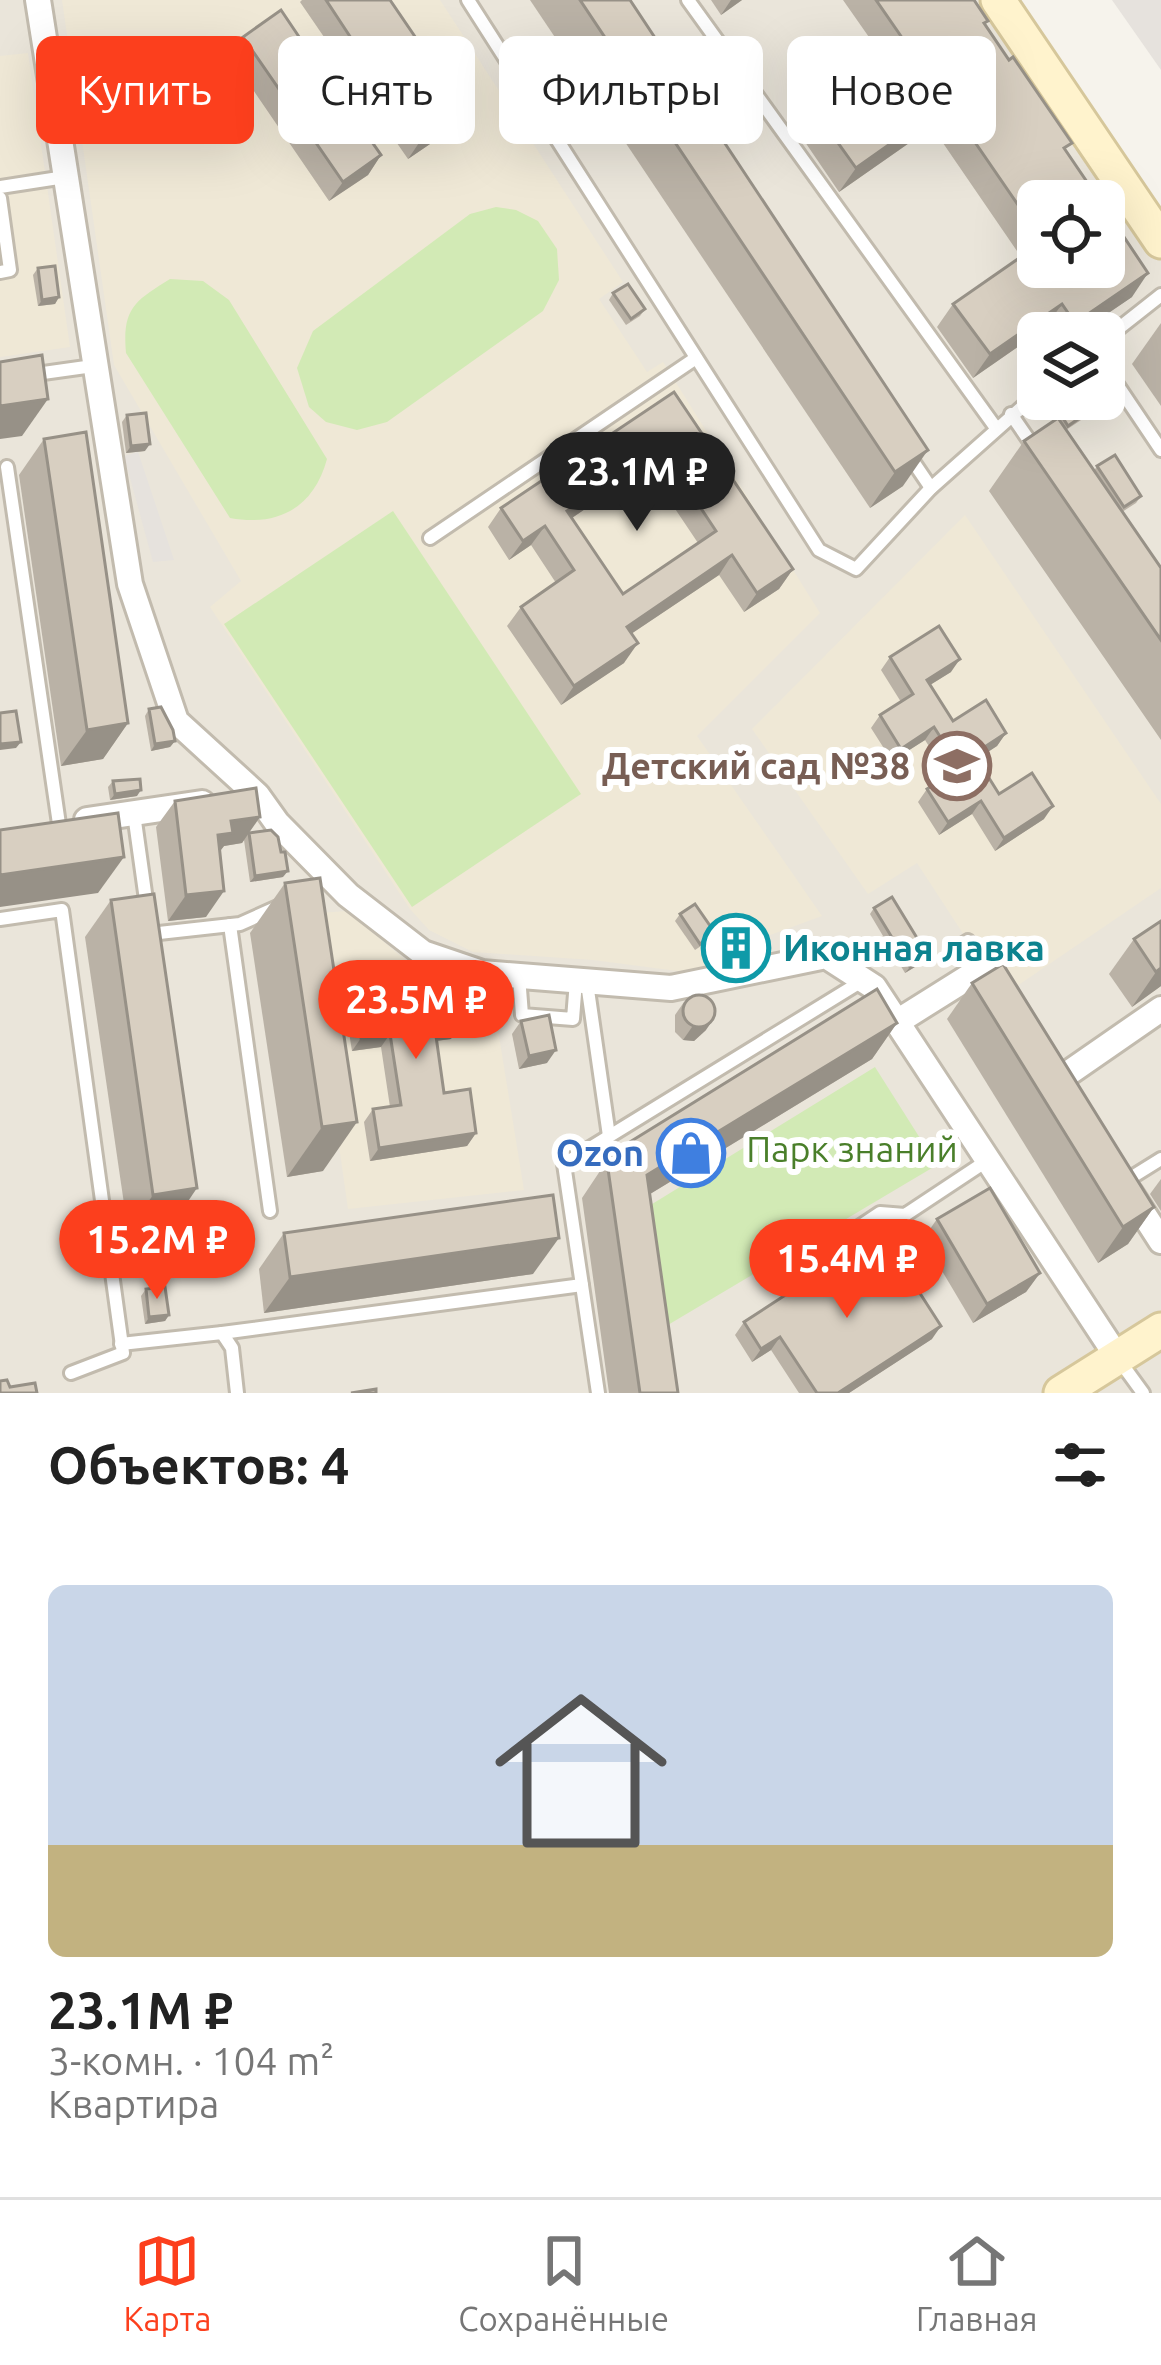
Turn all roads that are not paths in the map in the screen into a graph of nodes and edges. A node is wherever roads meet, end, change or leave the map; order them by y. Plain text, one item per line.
1 (38, 0) edge
2 (468, 0) edge
3 (688, 0) edge
4 (998, 0) edge
5 (65, 178) junction
6 (0, 187) edge
7 (0, 198) edge
8 (1161, 241) edge
9 (0, 272) edge
10 (1161, 295) edge
11 (1125, 323) edge
12 (696, 358) junction
13 (93, 366) junction
14 (0, 379) edge
15 (1125, 396) edge
16 (1017, 409) edge
17 (1011, 414) junction
18 (996, 428) junction
19 (905, 449) edge
20 (1161, 450) edge
21 (28, 463) dead end
22 (3, 467) edge
23 (1047, 467) edge
24 (931, 488) junction
25 (430, 538) dead end
26 (257, 796) junction
27 (134, 813) junction
28 (49, 826) joint
29 (293, 904) edge
30 (0, 919) edge
31 (230, 925) junction
32 (968, 941) dead end
33 (974, 974) junction
34 (519, 976) junction
35 (863, 980) junction
36 (582, 981) junction
37 (1161, 1009) edge
38 (1012, 1011) edge
39 (897, 1022) junction
40 (1056, 1081) edge
41 (609, 1136) junction
42 (1161, 1159) edge
43 (988, 1160) junction
44 (1118, 1174) joint
45 (270, 1211) dead end
46 (1161, 1241) edge
47 (830, 1247) dead end
48 (582, 1285) junction
49 (1161, 1330) edge
50 (222, 1333) junction
51 (122, 1344) junction
52 (1118, 1358) junction
53 (71, 1373) dead end
54 (238, 1393) edge
55 (598, 1393) edge
56 (1061, 1393) edge
57 (1143, 1393) edge

1 - 5 street
2 - 12 lane
3 - 18 lane
4 - 8 main road
5 - 6 lane
5 - 13 street
7 - 9 lane
10 - 11 lane
12 - 24 lane
12 - 25 lane
13 - 14 lane
13 - 26 street
15 - 20 lane
16 - 17 lane
17 - 18 lane
17 - 23 lane
18 - 24 lane
19 - 24 lane
21 - 22 lane
22 - 28 lane
26 - 27 street
26 - 34 street
27 - 28 street
27 - 31 lane
29 - 31 lane
30 - 51 lane
31 - 45 lane
32 - 33 lane
33 - 38 street
33 - 39 street
34 - 36 street
34 - 36 lane
35 - 36 street
35 - 39 street
35 - 41 lane
36 - 41 lane
37 - 40 street
39 - 43 street
41 - 48 lane
42 - 44 lane
43 - 47 lane
43 - 52 street
44 - 46 street
48 - 50 lane
48 - 55 lane
49 - 52 main road
50 - 51 lane
50 - 54 lane
51 - 53 lane
52 - 56 main road
52 - 57 lane

